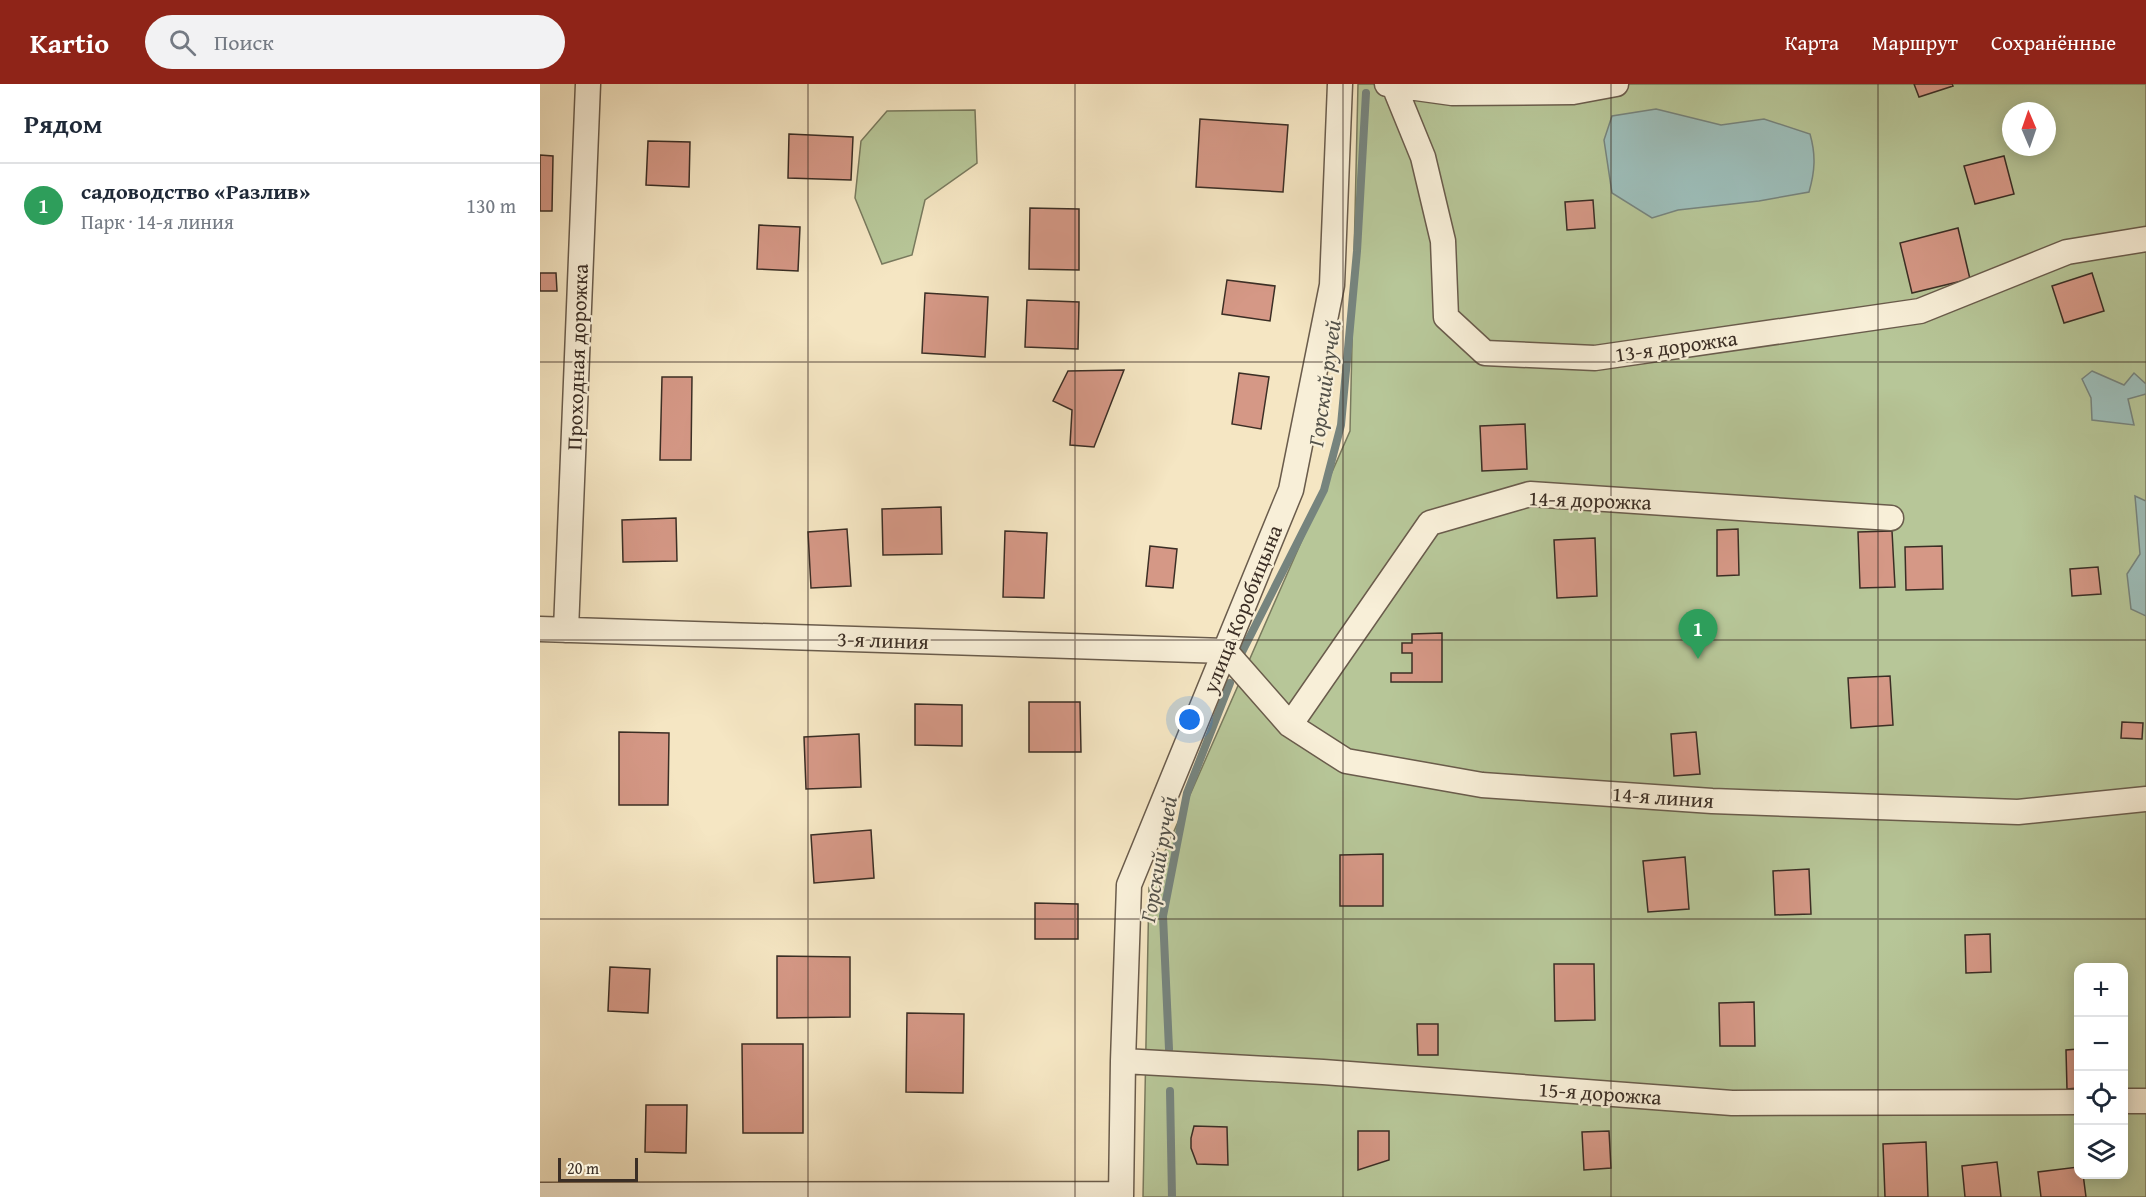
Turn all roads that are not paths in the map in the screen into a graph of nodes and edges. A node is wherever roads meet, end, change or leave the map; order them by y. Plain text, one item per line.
1 (588, 84) edge
2 (1340, 84) edge
3 (1616, 84) edge
4 (1391, 85) edge
5 (2146, 239) edge
6 (1891, 518) dead end
7 (540, 629) edge
8 (566, 630) junction
9 (1225, 651) junction
10 (1290, 725) junction
11 (2146, 799) edge
12 (1123, 1061) junction
13 (2128, 1101) edge
14 (2146, 1101) edge
15 (2074, 1102) edge
16 (540, 1195) edge
17 (1121, 1196) edge

1 - 8 street, Проходная дорожка
2 - 9 street, улица Коробицына
3 - 4 street
4 - 5 street, 13-я дорожка
6 - 10 street, 14-я дорожка
7 - 8 street, 3-я линия
8 - 9 street, 3-я линия
9 - 10 street, 14-я линия
9 - 12 street, улица Коробицына
10 - 11 street, 14-я линия
12 - 15 street, 15-я дорожка
12 - 17 street, улица Коробицына
13 - 14 street
16 - 17 street

